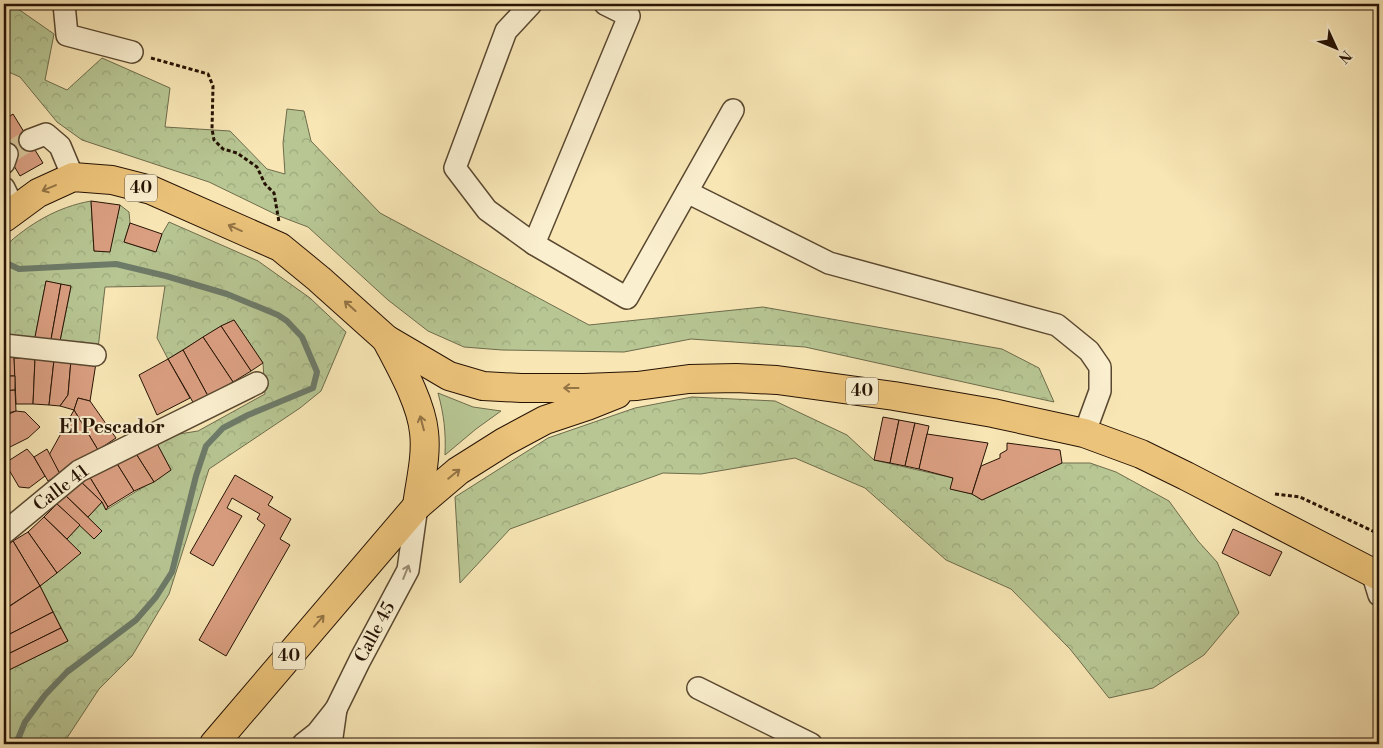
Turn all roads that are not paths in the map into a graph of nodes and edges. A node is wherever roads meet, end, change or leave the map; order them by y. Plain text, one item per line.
1 (64, 4) edge
2 (531, 4) edge
3 (605, 4) edge
4 (132, 52) road end
5 (733, 110) dead end
6 (30, 140) tunnel mouth
7 (73, 177) junction
8 (687, 192) junction
9 (7, 205) edge
10 (534, 244) junction
11 (386, 339) junction
12 (4, 345) edge
13 (94, 355) dead end
14 (257, 383) dead end
15 (637, 386) junction
16 (1088, 421) dead end
17 (417, 506) junction
18 (4, 533) edge
19 (1377, 581) edge
20 (698, 688) dead end
21 (336, 709) junction
22 (214, 744) edge
23 (303, 744) edge
24 (332, 744) edge
25 (811, 744) edge

1 - 4 street
2 - 10 street
3 - 10 street
5 - 8 street
6 - 7 street
7 -> 9 main road, 40
11 -> 7 main road, 40
8 - 10 street
8 - 16 street
15 -> 11 main road, 40
17 -> 11 main road
12 - 13 street
14 - 18 street, Calle 41
17 -> 15 main road, 40
15 - 19 main road, 40
21 -> 17 street, Calle 45
22 -> 17 main road, 40
20 - 25 street
21 - 23 street, Calle 45
21 - 24 street

